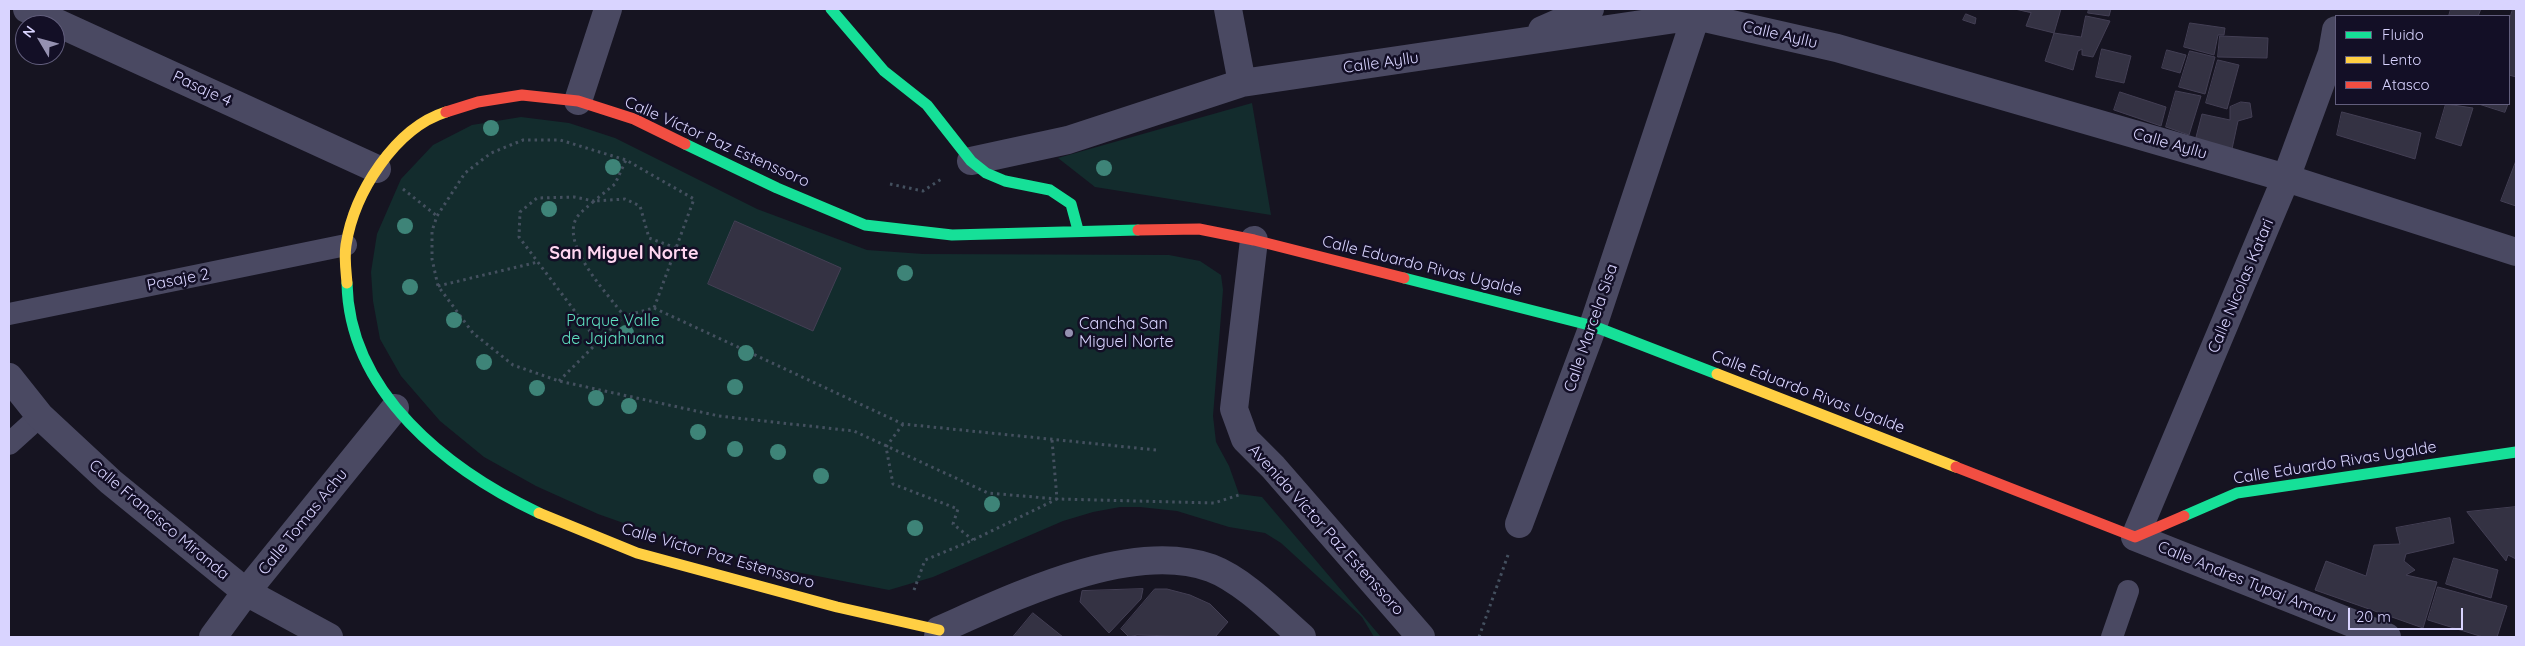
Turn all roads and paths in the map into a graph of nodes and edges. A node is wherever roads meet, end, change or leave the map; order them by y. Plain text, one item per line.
1 (26, 9) edge
2 (608, 9) edge
3 (831, 9) edge
4 (1228, 9) edge
5 (1590, 9) edge
6 (1696, 16) junction
7 (2334, 42) edge
8 (1508, 45) junction
9 (1242, 83) junction
10 (578, 101) junction
11 (626, 160) junction
12 (971, 161) junction
13 (377, 169) junction
14 (947, 175) dead end
15 (2286, 178) junction
16 (890, 184) dead end
17 (594, 201) junction
18 (437, 216) junction
19 (1078, 230) junction
20 (1254, 240) junction
21 (346, 246) junction
22 (676, 248) junction
23 (2516, 252) edge
24 (538, 262) junction
25 (438, 286) junction
26 (654, 308) junction
27 (9, 314) edge
28 (624, 316) junction
29 (1593, 326) junction
30 (598, 342) junction
31 (9, 377) edge
32 (559, 381) junction
33 (395, 408) junction
34 (40, 416) junction
35 (903, 424) junction
36 (1052, 440) junction
37 (9, 444) edge
38 (886, 447) junction
39 (1156, 450) dead end
40 (2516, 452) edge
41 (1239, 495) dead end
42 (1057, 499) junction
43 (1519, 524) joint
44 (2135, 537) junction
45 (973, 540) junction
46 (2128, 591) dead end
47 (246, 592) junction
48 (901, 622) junction
49 (938, 634) edge
50 (214, 637) edge
51 (329, 637) edge
52 (1302, 637) edge
53 (1421, 637) edge
54 (1479, 637) edge
55 (2112, 637) edge
56 (2387, 637) edge

1 - 13 street, Pasaje 4
2 - 10 street
3 - 12 street
4 - 9 street
5 - 8 street
6 - 8 street, Calle Ayllu
6 - 15 street, Calle Ayllu
6 - 29 street, Calle Marcela Sisa
7 - 15 street, Calle Nicolas Katari
8 - 9 street, Calle Ayllu
9 - 12 street, Calle Ayllu
10 - 13 street, Calle Víctor Paz Estenssoro
10 - 19 street, Calle Víctor Paz Estenssoro
11 - 17 path
11 - 18 path
11 - 22 path
12 - 19 street
13 - 18 path
13 - 21 street, Calle Víctor Paz Estenssoro
14 - 16 path
15 - 23 street, Calle Ayllu
15 - 44 street, Calle Nicolas Katari
17 - 22 path
17 - 24 path
17 - 28 path
18 - 25 path
19 - 20 street, Calle Eduardo Rivas Ugalde
20 - 29 street, Calle Eduardo Rivas Ugalde
20 - 53 street, Avenida Víctor Paz Estenssoro
21 - 27 lane, Pasaje 2
21 - 33 street, Calle Víctor Paz Estenssoro
22 - 26 path
24 - 25 path
24 - 30 path
25 - 32 path
26 - 28 path
26 - 35 path
28 - 30 path
29 - 43 street, Calle Marcela Sisa
29 - 44 street, Calle Eduardo Rivas Ugalde
30 - 32 path
31 - 34 street, Calle Francisco Miranda
32 - 38 path
33 - 47 street, Calle Tomas Achu
33 - 48 street, Calle Víctor Paz Estenssoro
34 - 37 lane
34 - 47 street, Calle Francisco Miranda
35 - 36 path
35 - 38 path
36 - 39 path
36 - 42 path
38 - 42 path
38 - 45 path
40 - 44 street, Calle Eduardo Rivas Ugalde
41 - 42 path
42 - 45 path
43 - 54 path
44 - 56 street, Calle Andres Tupaj Amaru
45 - 48 path
46 - 55 lane
47 - 50 street, Calle Tomas Achu
47 - 51 street, Calle Francisco Miranda
48 - 49 street, Calle Víctor Paz Estenssoro
49 - 52 street

